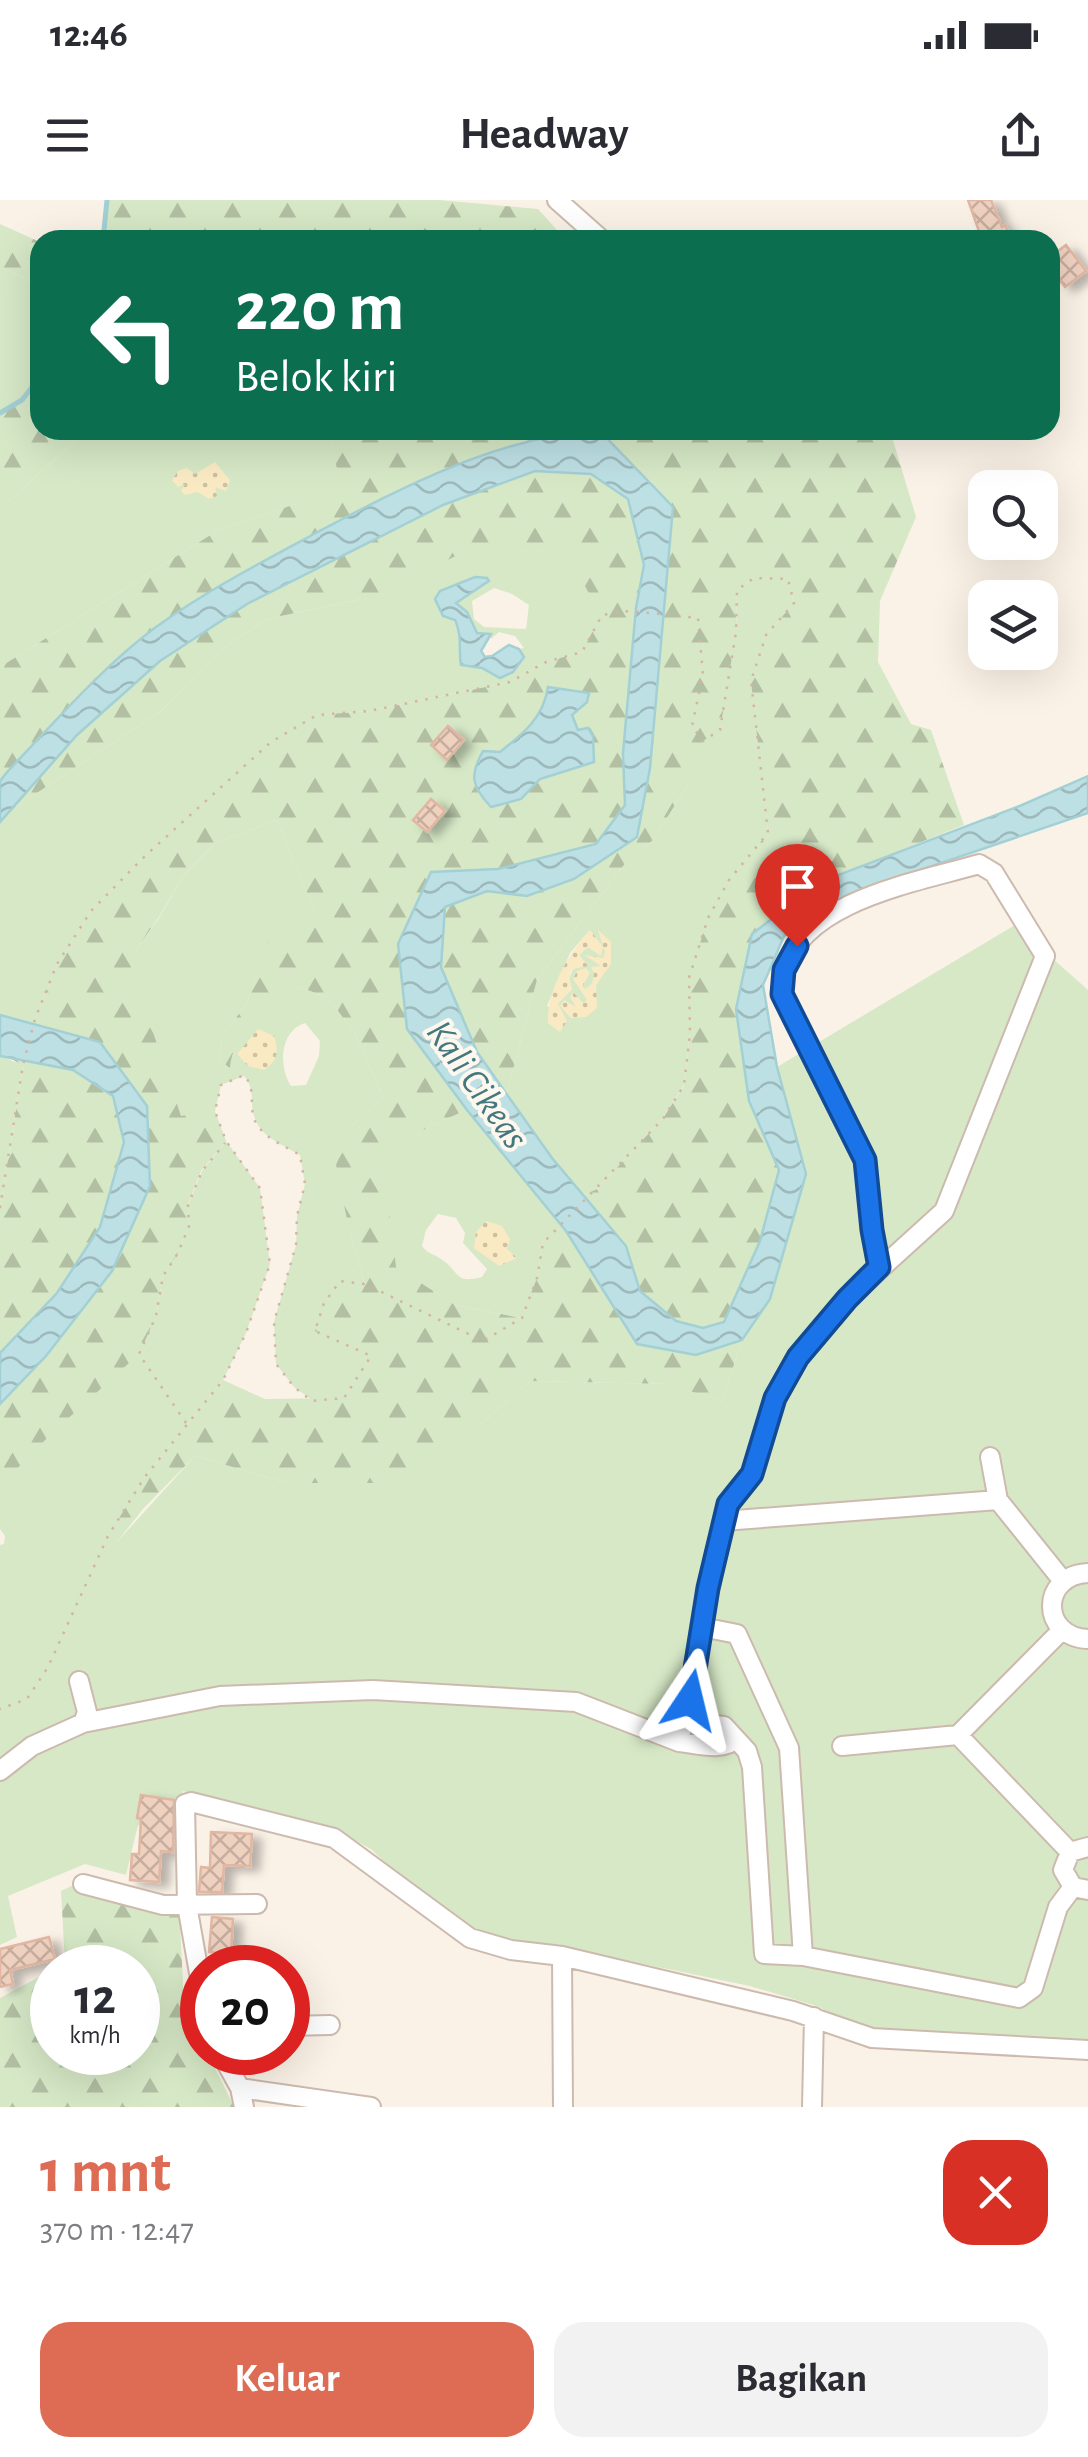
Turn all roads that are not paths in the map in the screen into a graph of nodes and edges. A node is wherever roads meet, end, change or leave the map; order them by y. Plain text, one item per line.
1 (557, 200) edge
2 (591, 230) edge
3 (879, 1267) junction
4 (990, 1457) dead end
5 (998, 1500) junction
6 (723, 1520) junction
7 (1088, 1574) edge
8 (1063, 1581) junction
9 (702, 1627) junction
10 (1062, 1630) junction
11 (1088, 1639) edge
12 (79, 1681) dead end
13 (686, 1722) junction
14 (83, 1723) junction
15 (958, 1735) junction
16 (736, 1738) junction
17 (679, 1742) junction
18 (842, 1746) dead end
19 (0, 1772) edge
20 (1079, 1850) edge
21 (83, 1884) dead end
22 (1081, 1889) edge
23 (258, 1904) dead end
24 (187, 1905) junction
25 (194, 1945) edge
26 (562, 1956) junction
27 (803, 1956) junction
28 (814, 2017) junction
29 (310, 2025) edge
30 (330, 2025) dead end
31 (1088, 2050) edge
32 (231, 2075) edge
33 (242, 2098) edge
34 (295, 2102) edge
35 (372, 2107) edge
36 (563, 2107) edge
37 (812, 2107) edge

1 - 2 street
3 - 3 street
3 - 6 street
4 - 5 street
5 - 6 street
5 - 8 street
6 - 9 street
7 - 8 street
8 - 10 street
9 - 13 street
9 - 27 street
10 - 11 street
10 - 15 street
12 - 14 street
13 - 16 street
13 - 17 street
14 - 17 street
14 - 19 street
15 - 18 street
15 - 20 street
16 - 17 street
16 - 27 street
20 - 22 street
21 - 24 street
22 - 27 street
23 - 24 street
24 - 25 street
24 - 26 street
26 - 28 street
26 - 36 street
28 - 31 street
28 - 37 street
29 - 30 street
32 - 33 street
33 - 34 street
34 - 35 street

